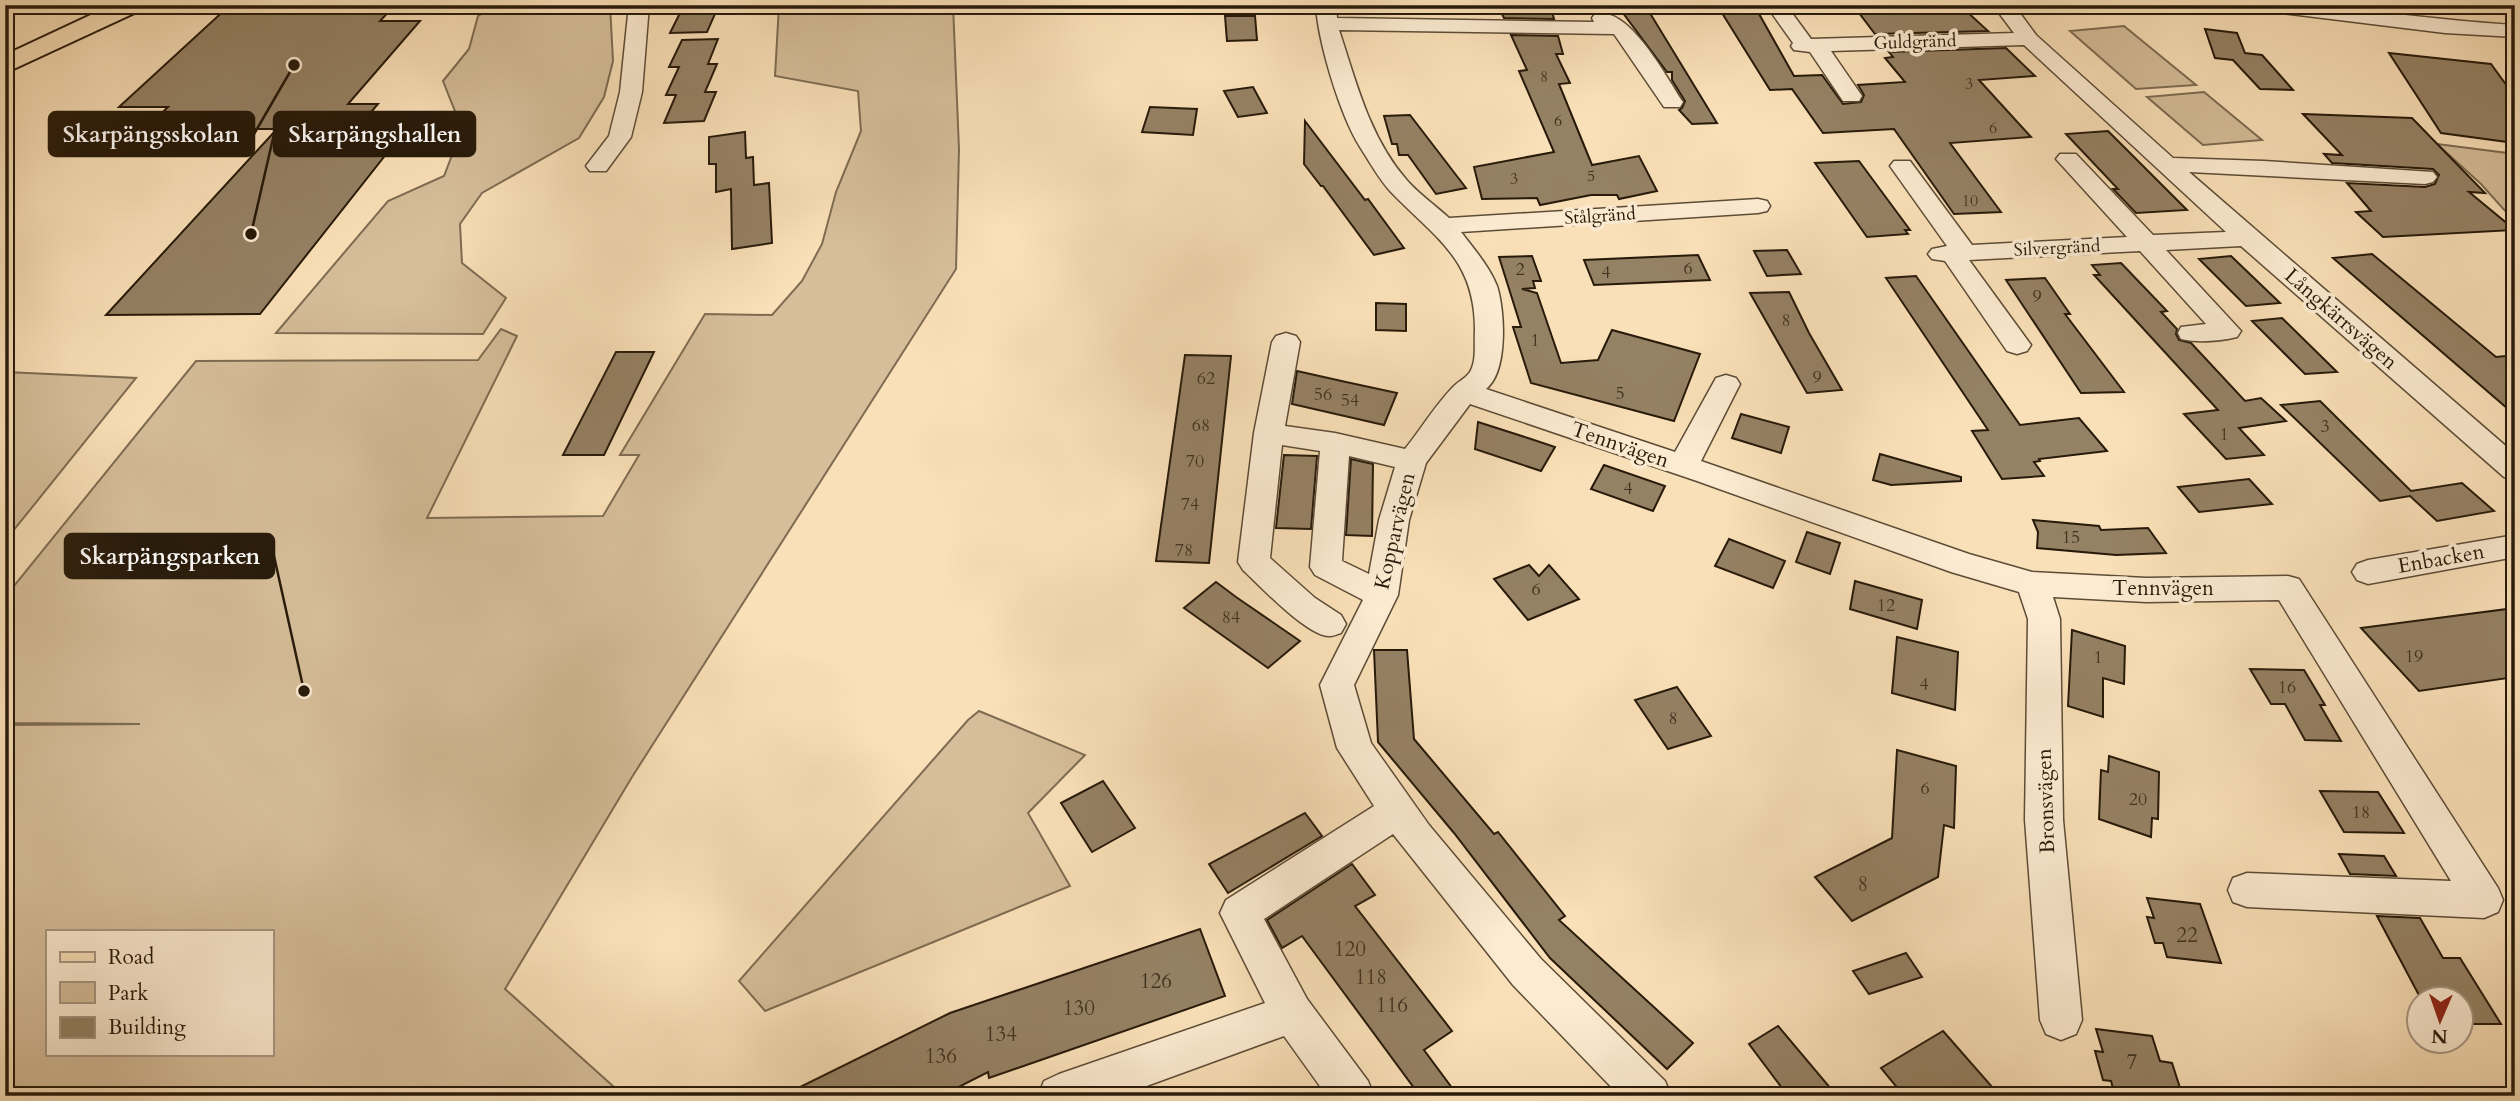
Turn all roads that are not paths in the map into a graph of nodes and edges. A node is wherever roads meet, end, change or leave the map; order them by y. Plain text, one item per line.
1 (132, 5) edge
2 (639, 5) edge
3 (1591, 5) edge
4 (1776, 5) edge
5 (2003, 5) edge
6 (2265, 5) edge
7 (1327, 15) edge
8 (1619, 28) junction
9 (2515, 31) edge
10 (2029, 38) junction
11 (1807, 46) junction
12 (5, 65) edge
13 (1851, 96) dead end
14 (1671, 102) dead end
15 (2068, 159) dead end
16 (2168, 165) junction
17 (598, 166) dead end
18 (1902, 166) dead end
19 (2425, 177) dead end
20 (1758, 206) dead end
21 (1443, 226) junction
22 (2247, 237) junction
23 (2148, 243) junction
24 (1953, 254) junction
25 (2191, 333) dead end
26 (1286, 342) dead end
27 (2017, 345) dead end
28 (1726, 384) dead end
29 (1464, 392) junction
30 (1269, 433) junction
31 (1335, 443) junction
32 (1412, 461) junction
33 (1683, 466) junction
34 (2515, 470) edge
35 (2515, 546) edge
36 (1326, 567) junction
37 (2368, 572) dead end
38 (2032, 584) junction
39 (1382, 595) junction
40 (1398, 811) junction
41 (2247, 890) dead end
42 (1292, 1013) junction
43 (2061, 1020) dead end
44 (1348, 1093) edge
45 (1059, 1096) edge
46 (1650, 1096) edge

1 - 12 main road
2 - 17 street
3 - 8 street
4 - 11 street
5 - 10 street, Långkärrsvägen
6 - 9 street
7 - 8 street
7 - 21 street, Kopparvägen
8 - 14 street
10 - 11 street, Guldgränd
10 - 16 street, Långkärrsvägen
11 - 13 street
15 - 23 street, Silvergränd
16 - 19 street
16 - 22 street, Långkärrsvägen
18 - 24 street
20 - 21 street, Stålgränd
21 - 29 street, Kopparvägen
22 - 23 street, Silvergränd
22 - 34 street, Långkärrsvägen
23 - 24 street, Silvergränd
23 - 25 street, Silvergränd
24 - 27 street
26 - 30 street
28 - 33 street
29 - 32 street, Kopparvägen
29 - 33 street, Tennvägen
30 - 31 street
30 - 36 street
31 - 32 street
31 - 36 street
32 - 39 street, Kopparvägen
33 - 38 street, Tennvägen
35 - 37 street, Enbacken
36 - 39 street
38 - 41 street, Tennvägen
38 - 43 street, Bronsvägen
39 - 40 street, Kopparvägen
40 - 42 street
40 - 46 street, Kopparvägen
42 - 44 street
42 - 45 street

